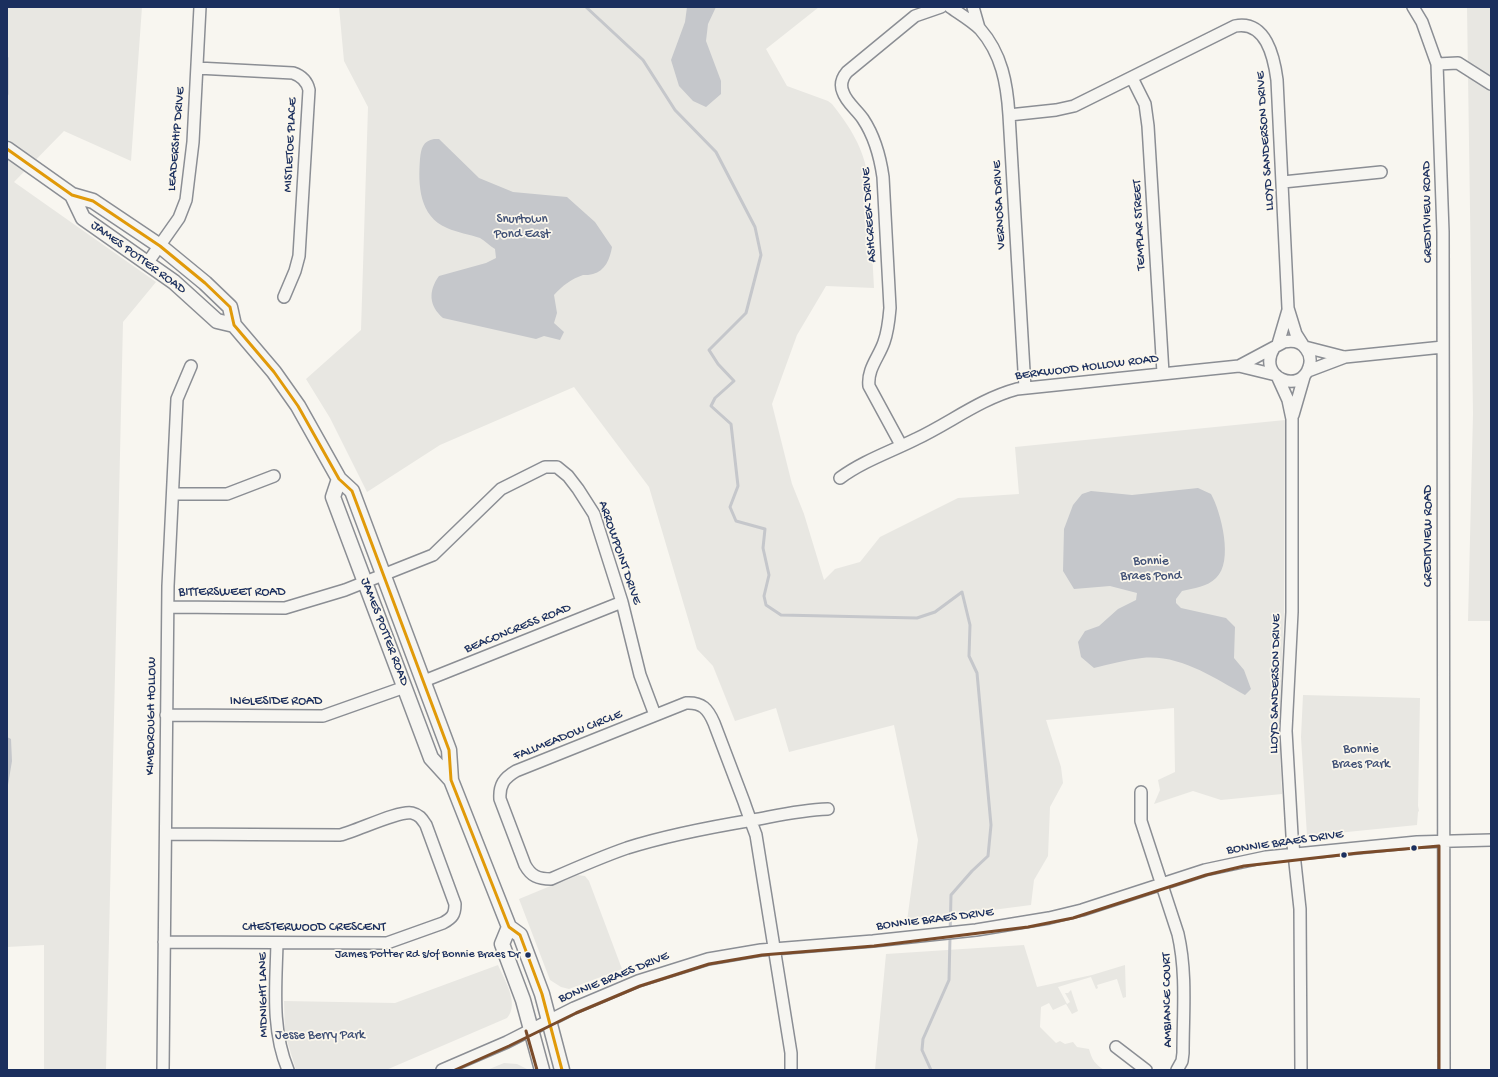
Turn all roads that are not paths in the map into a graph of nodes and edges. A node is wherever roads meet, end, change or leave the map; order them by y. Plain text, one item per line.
1 (200, 7) edge
2 (941, 7) edge
3 (950, 7) edge
4 (973, 7) edge
5 (1413, 7) edge
6 (917, 11) edge
7 (979, 28) junction
8 (1437, 64) junction
9 (196, 68) junction
10 (1132, 78) junction
11 (1491, 84) edge
12 (1009, 115) junction
13 (7, 149) edge
14 (1381, 172) dead end
15 (1283, 182) junction
16 (72, 195) junction
17 (160, 246) junction
18 (148, 262) junction
19 (284, 298) dead end
20 (1288, 308) junction
21 (234, 325) junction
22 (1276, 346) junction
23 (1304, 346) junction
24 (1443, 347) junction
25 (1345, 357) junction
26 (191, 366) dead end
27 (1239, 366) junction
28 (1163, 373) junction
29 (1306, 374) junction
30 (1277, 377) junction
31 (1025, 388) junction
32 (1292, 419) junction
33 (901, 445) junction
34 (274, 476) dead end
35 (840, 478) dead end
36 (339, 479) junction
37 (173, 494) junction
38 (384, 575) junction
39 (365, 582) junction
40 (622, 602) junction
41 (168, 607) junction
42 (424, 681) junction
43 (405, 687) junction
44 (166, 715) junction
45 (655, 715) junction
46 (451, 780) junction
47 (1141, 792) dead end
48 (828, 810) dead end
49 (750, 820) junction
50 (166, 834) junction
51 (1491, 840) edge
52 (1444, 841) junction
53 (1294, 854) junction
54 (1162, 884) junction
55 (509, 927) junction
56 (164, 942) junction
57 (277, 943) junction
58 (775, 948) junction
59 (550, 1020) junction
60 (531, 1030) junction
61 (1116, 1047) dead end
62 (163, 1070) edge
63 (288, 1070) edge
64 (442, 1070) edge
65 (542, 1070) edge
66 (562, 1070) edge
67 (791, 1070) edge
68 (1146, 1070) edge
69 (1177, 1070) edge
70 (1301, 1070) edge
71 (1444, 1070) edge

1 - 9 street, LEADERSHIP DRIVE
2 - 6 street, ASHCREEK DRIVE
3 - 7 street, VERNOSA DRIVE
4 - 7 street, VERNOSA DRIVE
5 - 8 street, CREDITVIEW ROAD
6 - 33 street, ASHCREEK DRIVE
7 - 12 street, VERNOSA DRIVE
8 - 11 street
8 - 24 street, CREDITVIEW ROAD
9 - 17 street, LEADERSHIP DRIVE
9 - 19 street, MISTLETOE PLACE
10 - 12 street, LLOYD SANDERSON DRIVE
10 - 15 street, LLOYD SANDERSON DRIVE
10 - 28 street, TEMPLAR STREET
12 - 31 street, VERNOSA DRIVE
13 - 16 main road, JAMES POTTER ROAD
14 - 15 street
15 - 20 street, LLOYD SANDERSON DRIVE
16 - 17 main road, JAMES POTTER ROAD
16 - 18 main road, JAMES POTTER ROAD
17 - 18 street, LEADERSHIP DRIVE
17 - 21 main road, JAMES POTTER ROAD
18 - 21 main road, JAMES POTTER ROAD
20 - 22 street, LLOYD SANDERSON DRIVE
20 - 23 street, LLOYD SANDERSON DRIVE
21 - 36 main road, JAMES POTTER ROAD
22 - 23 street
22 - 27 street, BERKWOOD HOLLOW ROAD
22 - 30 street
23 - 25 street
23 - 29 street
24 - 25 street
24 - 52 street, CREDITVIEW ROAD
25 - 29 street
26 - 37 street, KIMBOROUGH HOLLOW
27 - 28 street, BERKWOOD HOLLOW ROAD
27 - 30 street, BERKWOOD HOLLOW ROAD
28 - 31 street, BERKWOOD HOLLOW ROAD
29 - 30 street
29 - 32 street, LLOYD SANDERSON DRIVE
30 - 32 street, LLOYD SANDERSON DRIVE
31 - 33 street, BERKWOOD HOLLOW ROAD
32 - 53 street, LLOYD SANDERSON DRIVE
33 - 35 street, BERKWOOD HOLLOW ROAD
34 - 37 street
36 - 38 main road, JAMES POTTER ROAD
36 - 39 main road, JAMES POTTER ROAD
37 - 41 street, KIMBOROUGH HOLLOW
38 - 39 street, ARROWPOINT DRIVE
38 - 40 street, ARROWPOINT DRIVE
38 - 42 main road, JAMES POTTER ROAD
39 - 41 street, BITTERSWEET ROAD
39 - 43 main road, JAMES POTTER ROAD
40 - 42 street, BEACONCRESS ROAD
40 - 45 street, ARROWPOINT DRIVE
41 - 44 street, KIMBOROUGH HOLLOW
42 - 46 main road, JAMES POTTER ROAD
43 - 44 street, INGLESIDE ROAD
43 - 46 main road, JAMES POTTER ROAD
44 - 50 street, KIMBOROUGH HOLLOW
45 - 49 street, FALLMEADOW CIRCLE
45 - 49 street, FALLMEADOW CIRCLE
46 - 55 main road, JAMES POTTER ROAD
47 - 54 street, AMBIANCE COURT
48 - 49 street
49 - 58 street, FALLMEADOW CIRCLE
50 - 56 street, KIMBOROUGH HOLLOW
50 - 57 street, CHESTERWOOD CRESCENT
51 - 52 street, BONNIE BRAES DRIVE
52 - 53 street, BONNIE BRAES DRIVE
52 - 71 street, CREDITVIEW ROAD
53 - 54 street, BONNIE BRAES DRIVE
53 - 70 street, LLOYD SANDERSON DRIVE
54 - 58 street, BONNIE BRAES DRIVE
54 - 69 street, AMBIANCE COURT
55 - 59 main road, JAMES POTTER ROAD
55 - 60 main road
56 - 57 street, CHESTERWOOD CRESCENT
56 - 62 street, KIMBOROUGH HOLLOW
57 - 63 street, MIDNIGHT LANE
58 - 59 street, BONNIE BRAES DRIVE
58 - 67 street, FALLMEADOW CIRCLE
59 - 60 street, BONNIE BRAES DRIVE
59 - 66 main road, JAMES POTTER ROAD
60 - 64 street, BONNIE BRAES DRIVE
60 - 65 main road
61 - 68 street

